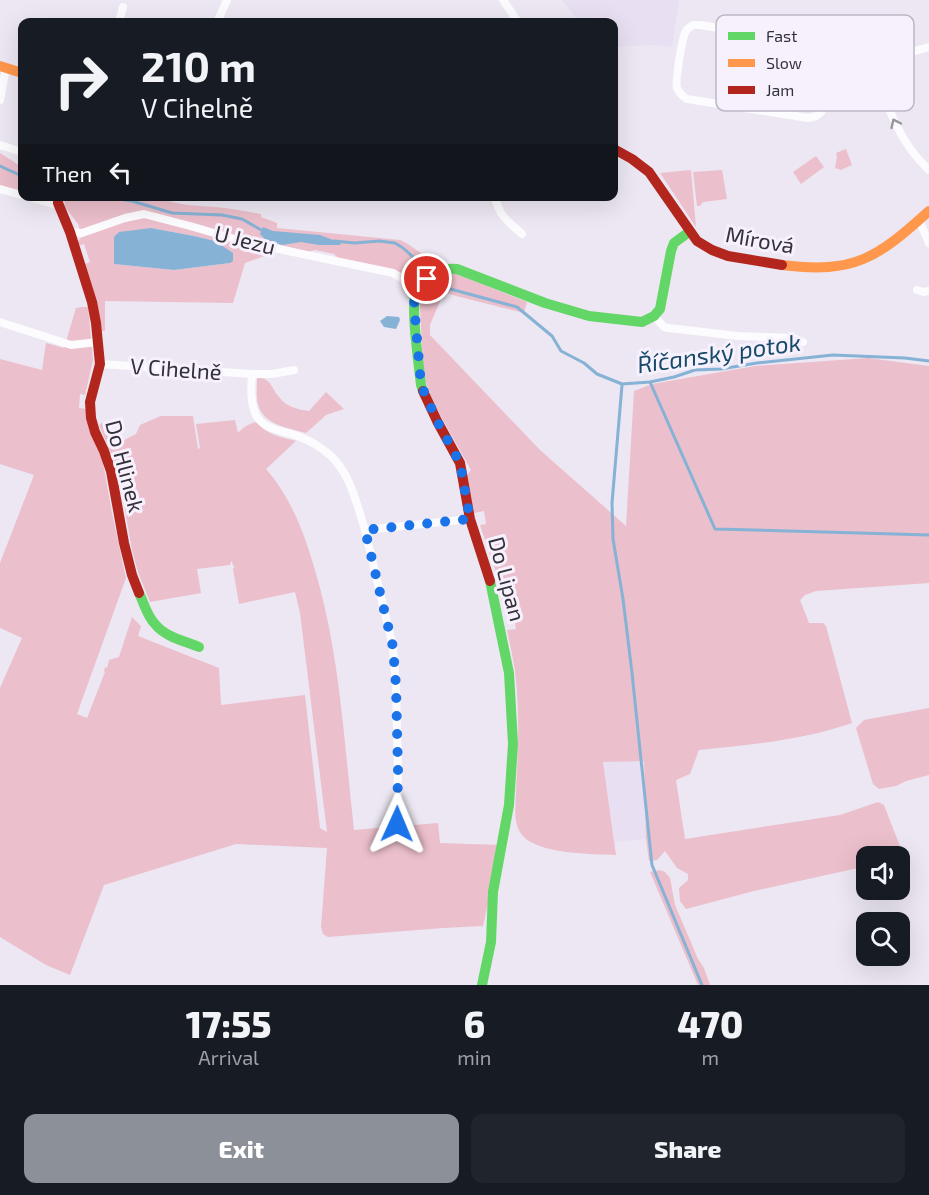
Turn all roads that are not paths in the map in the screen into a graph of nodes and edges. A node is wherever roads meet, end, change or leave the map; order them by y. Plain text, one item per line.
1 (227, 0) edge
2 (504, 0) edge
3 (123, 7) dead end
4 (120, 18) edge
5 (219, 18) edge
6 (515, 18) edge
7 (716, 28) edge
8 (929, 47) edge
9 (914, 52) edge
10 (3, 67) edge
11 (18, 72) edge
12 (0, 100) edge
13 (716, 104) edge
14 (763, 111) edge
15 (822, 111) edge
16 (889, 111) edge
17 (0, 145) edge
18 (18, 151) edge
19 (618, 151) edge
20 (929, 170) edge
21 (0, 189) edge
22 (18, 194) edge
23 (42, 201) edge
24 (57, 201) edge
25 (58, 201) edge
26 (496, 201) edge
27 (929, 211) edge
28 (919, 220) junction
29 (689, 231) junction
30 (70, 232) junction
31 (522, 234) dead end
32 (929, 243) edge
33 (416, 290) junction
34 (917, 290) dead end
35 (929, 291) edge
36 (654, 316) junction
37 (0, 322) edge
38 (98, 342) junction
39 (803, 342) dead end
40 (100, 364) junction
41 (294, 370) dead end
42 (252, 374) junction
43 (470, 519) junction
44 (365, 530) junction
45 (199, 646) dead end
46 (397, 824) dead end
47 (482, 985) edge

1 - 5 street
2 - 6 street
3 - 4 street
7 - 13 street
8 - 9 street
10 - 11 street
10 - 12 street
14 - 15 street
20 -> 16 street
17 - 18 street
19 - 29 street, Mírová
21 - 22 street
23 - 24 street
25 - 30 street, Do Hlinek
26 - 31 street
27 - 28 street, Mírová
28 - 29 street, Mírová
28 - 32 street
29 - 36 street
30 - 33 street, U Jezu
30 - 38 street, Do Hlinek
33 - 36 street
33 - 43 street, Do Lipan
34 - 35 street
36 - 39 street
37 - 38 street
38 - 40 street, Do Hlinek
40 - 42 street, V Cihelně
40 - 45 street, Do Hlinek
41 - 42 street, V Cihelně
42 - 44 street, V Cihelně
43 - 44 street
43 - 47 street, Do Lipan
44 - 46 street

